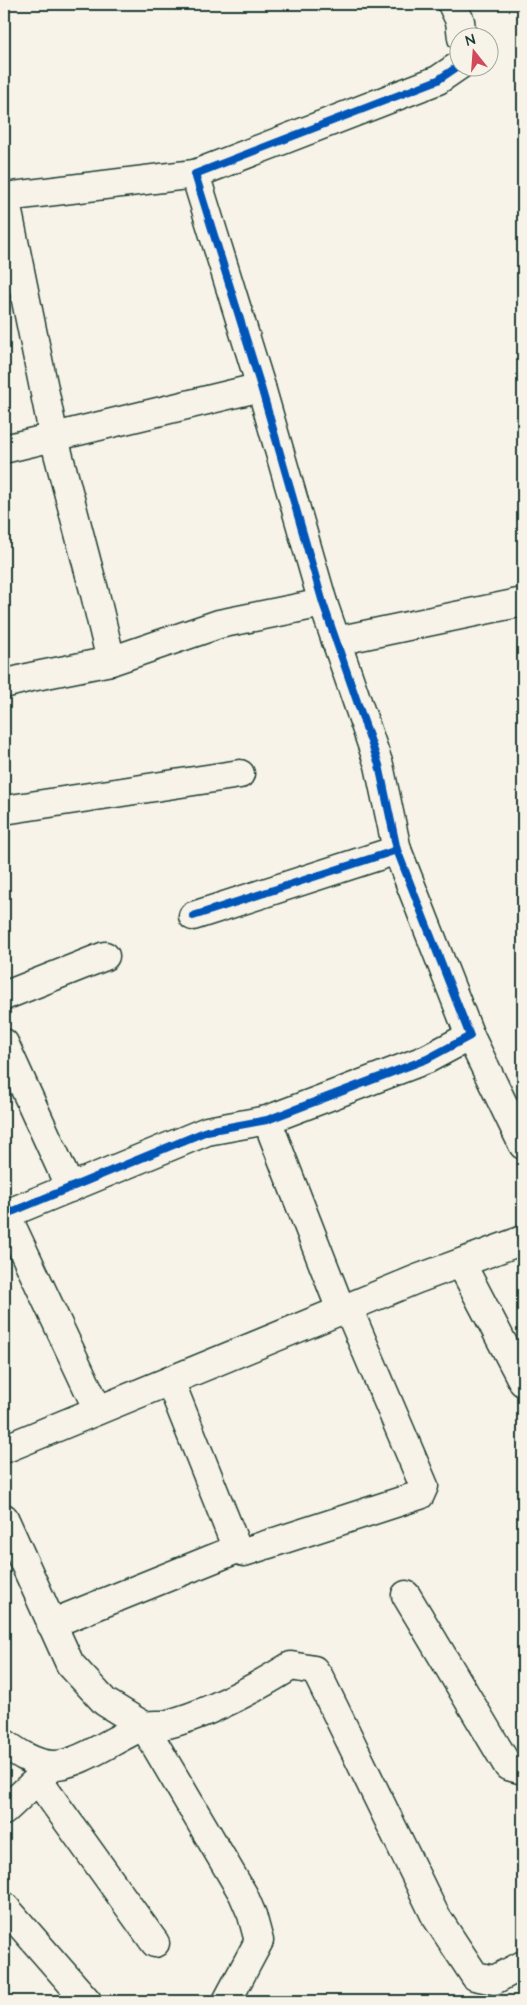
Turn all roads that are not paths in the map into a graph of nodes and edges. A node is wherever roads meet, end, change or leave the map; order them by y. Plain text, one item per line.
1 (452, 4) edge
2 (461, 28) edge
3 (450, 72) edge
4 (195, 174) junction
5 (4, 198) edge
6 (261, 387) junction
7 (54, 438) junction
8 (4, 449) edge
9 (523, 602) edge
10 (323, 603) junction
11 (336, 641) junction
12 (111, 661) junction
13 (4, 684) edge
14 (240, 774) dead end
15 (4, 810) edge
16 (397, 850) junction
17 (193, 916) dead end
18 (105, 956) dead end
19 (4, 996) edge
20 (470, 1036) junction
21 (4, 1043) edge
22 (268, 1120) junction
23 (523, 1145) edge
24 (70, 1188) junction
25 (5, 1215) edge
26 (523, 1240) edge
27 (462, 1263) junction
28 (344, 1309) junction
29 (170, 1381) junction
30 (523, 1382) edge
31 (98, 1410) junction
32 (4, 1449) edge
33 (4, 1518) edge
34 (238, 1550) junction
35 (406, 1594) dead end
36 (52, 1624) junction
37 (144, 1726) junction
38 (4, 1743) edge
39 (523, 1770) edge
40 (45, 1773) junction
41 (4, 1811) edge
42 (4, 1906) edge
43 (155, 1943) dead end
44 (523, 1965) edge
45 (230, 2000) edge
46 (87, 2001) edge

1 - 2 street
3 - 4 street
4 - 5 street
4 - 6 street
5 - 7 street
6 - 7 street
6 - 10 street
7 - 8 street
7 - 12 street
9 - 11 street
10 - 11 street
10 - 12 street
11 - 16 street
12 - 13 street
14 - 15 street
16 - 17 street
16 - 20 street
18 - 19 street
20 - 22 street
20 - 23 street
21 - 24 street
22 - 24 street
22 - 28 street
24 - 25 street
25 - 31 street
26 - 27 street
27 - 28 street
27 - 30 street
28 - 29 street
28 - 34 street
29 - 31 street
29 - 34 street
31 - 32 street
33 - 36 street
34 - 36 street
35 - 39 street
36 - 37 street
37 - 40 street
37 - 44 street
37 - 45 street
38 - 40 street
40 - 41 street
40 - 43 street
42 - 46 street

